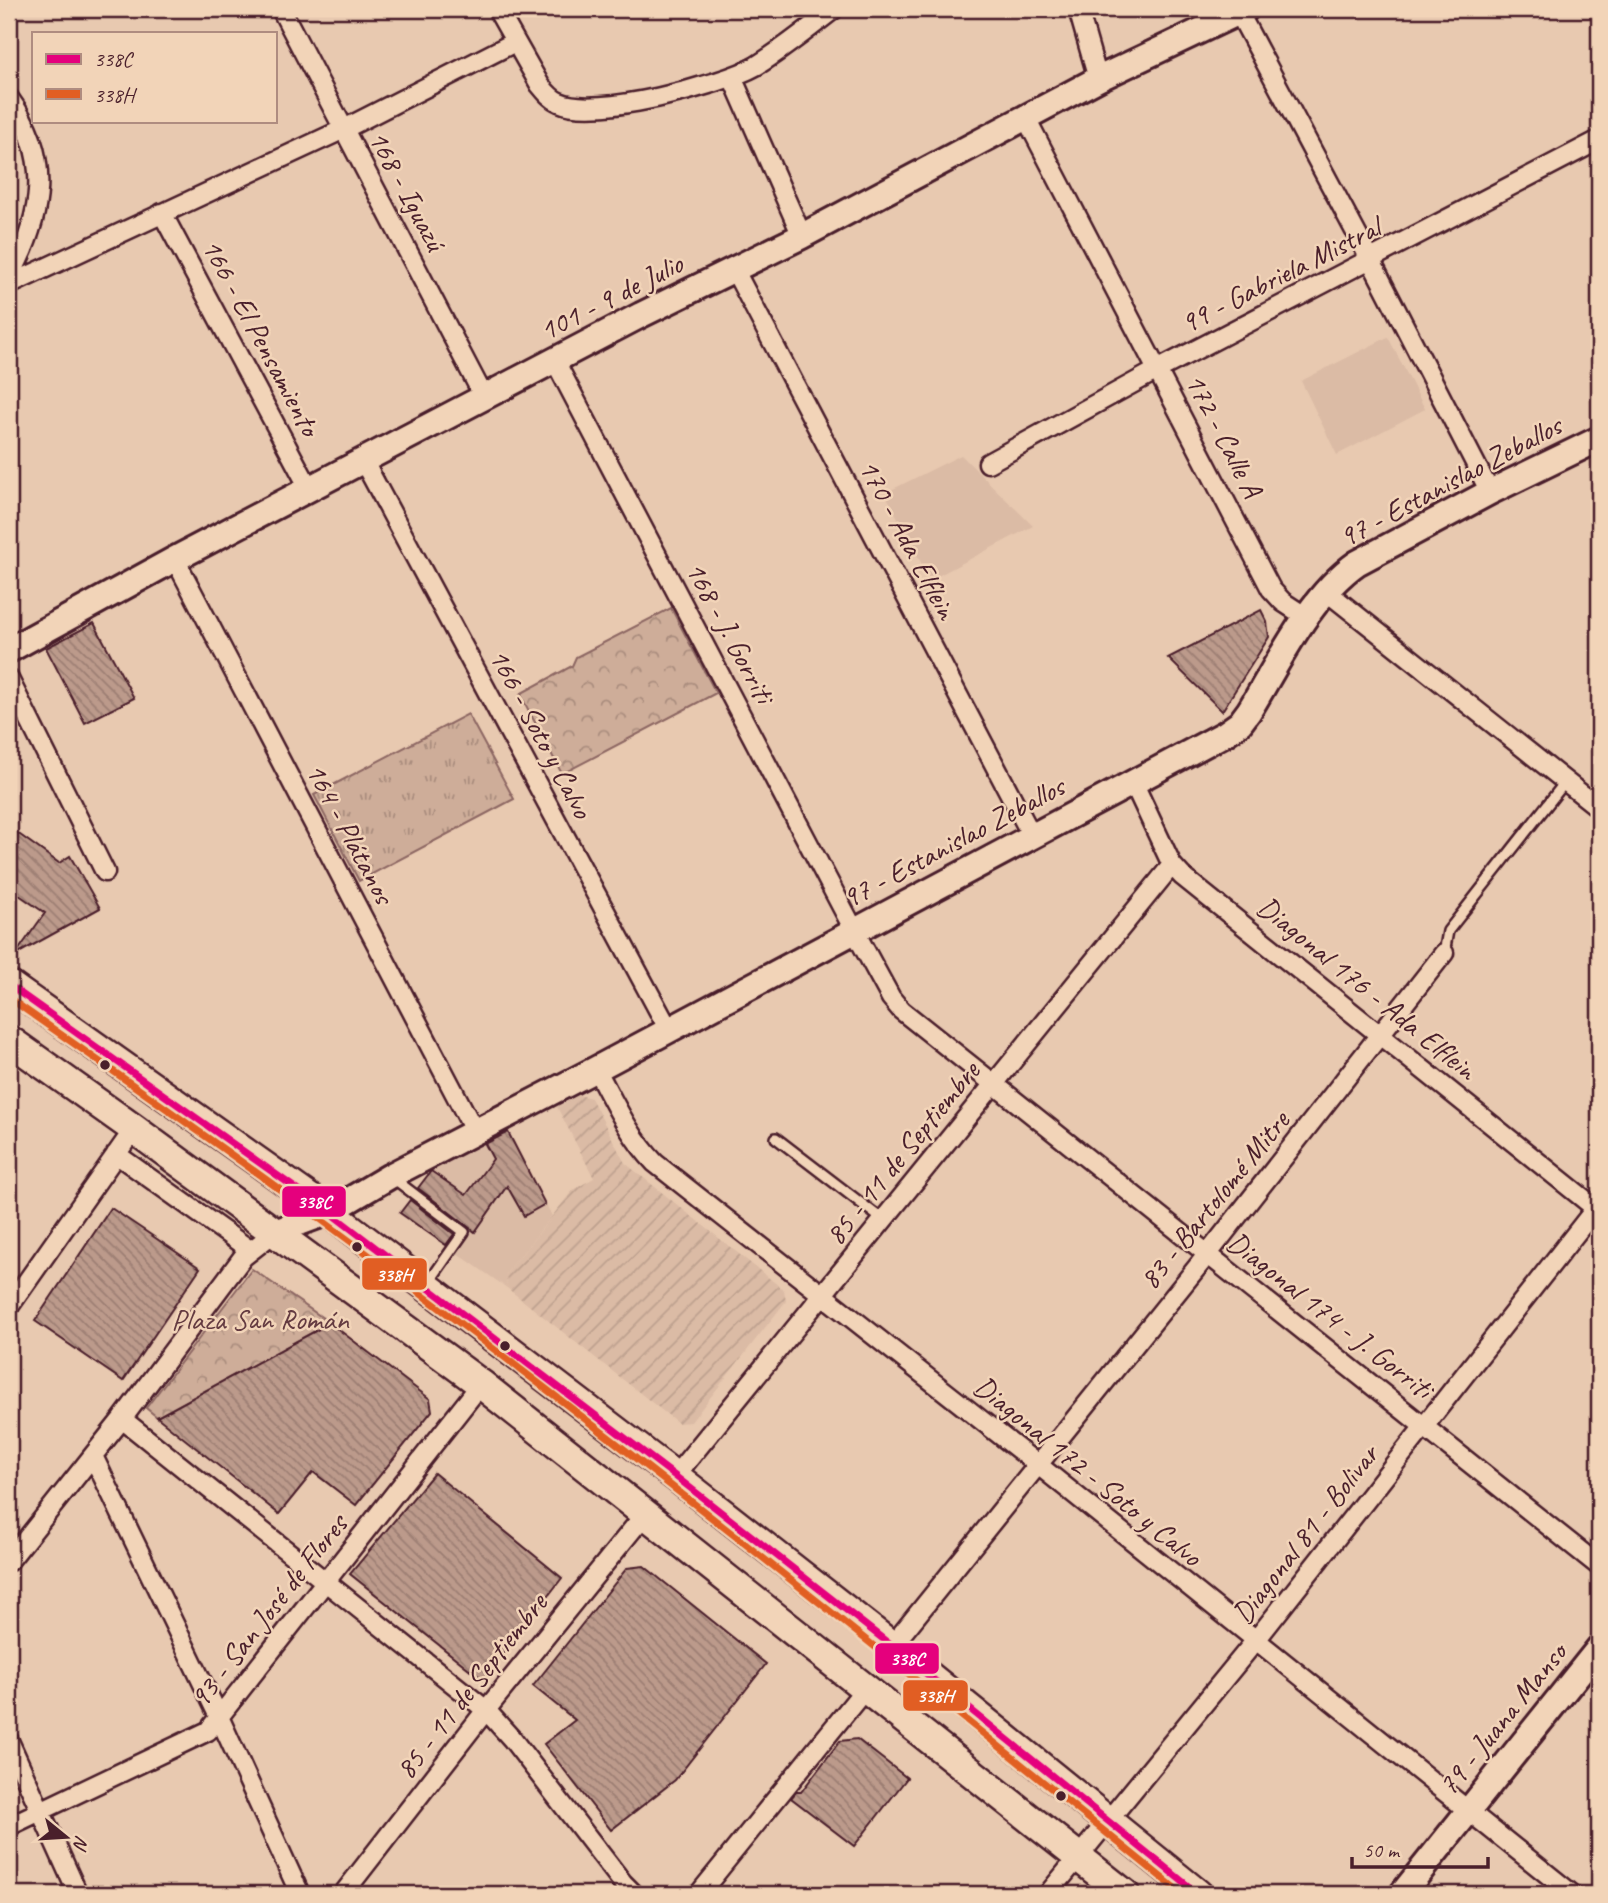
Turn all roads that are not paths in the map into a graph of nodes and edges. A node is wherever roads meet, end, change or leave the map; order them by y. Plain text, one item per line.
1 (281, 9) edge
2 (497, 9) edge
3 (834, 9) edge
4 (1078, 9) edge
5 (1242, 11) edge
6 (515, 42) junction
7 (732, 77) junction
8 (1098, 79) junction
9 (9, 98) edge
10 (1026, 118) junction
11 (344, 129) junction
12 (1599, 140) edge
13 (162, 213) junction
14 (802, 236) junction
15 (1371, 261) junction
16 (734, 269) junction
17 (9, 278) edge
18 (9, 285) edge
19 (555, 361) junction
20 (1159, 369) junction
21 (484, 397) junction
22 (1599, 439) edge
23 (364, 461) junction
24 (988, 463) dead end
25 (309, 488) junction
26 (1490, 492) junction
27 (174, 559) junction
28 (1326, 591) junction
29 (1307, 617) junction
30 (9, 650) edge
31 (9, 679) edge
32 (1566, 781) junction
33 (1133, 782) junction
34 (1599, 808) edge
35 (1032, 836) junction
36 (1172, 865) junction
37 (105, 872) dead end
38 (854, 930) junction
39 (1444, 953) joint
40 (9, 985) edge
41 (669, 1030) junction
42 (1380, 1035) junction
43 (9, 1040) edge
44 (596, 1069) junction
45 (993, 1084) junction
46 (134, 1129) junction
47 (475, 1132) junction
48 (776, 1138) dead end
49 (116, 1154) junction
50 (390, 1176) junction
51 (1598, 1208) edge
52 (329, 1212) junction
53 (883, 1220) junction
54 (275, 1232) junction
55 (250, 1250) junction
56 (1207, 1255) junction
57 (426, 1287) junction
58 (822, 1296) junction
59 (9, 1307) edge
60 (481, 1384) junction
61 (122, 1419) junction
62 (1426, 1426) junction
63 (93, 1456) junction
64 (1037, 1464) junction
65 (675, 1476) junction
66 (645, 1514) junction
67 (9, 1561) edge
68 (1599, 1566) edge
69 (327, 1582) junction
70 (1256, 1640) junction
71 (891, 1646) junction
72 (1599, 1648) edge
73 (865, 1689) junction
74 (486, 1710) junction
75 (220, 1719) junction
76 (9, 1741) edge
77 (1468, 1811) junction
78 (40, 1812) junction
79 (1106, 1822) junction
80 (9, 1826) edge
81 (1077, 1857) junction
82 (78, 1894) edge
83 (300, 1894) edge
84 (343, 1894) edge
85 (634, 1894) edge
86 (699, 1894) edge
87 (1048, 1894) edge
88 (1125, 1894) edge
89 (1198, 1894) edge
90 (1402, 1894) edge
91 (1572, 1894) edge

1 - 11 street, 168 - Iguazú
2 - 6 street
3 - 7 street
4 - 8 street
5 - 8 street, 101 - 9 de Julio
5 - 15 street
6 - 7 street
6 - 11 street
7 - 14 street
8 - 10 street, 101 - 9 de Julio
9 - 17 street
10 - 14 street, 101 - 9 de Julio
10 - 20 street, 172 - Calle A
11 - 13 street
11 - 21 street, 168 - Iguazú
12 - 15 street, 99 - Gabriela Mistral
13 - 18 street
13 - 25 street, 166 - El Pensamiento
14 - 16 street, 101 - 9 de Julio
15 - 20 street, 99 - Gabriela Mistral
15 - 26 street
16 - 19 street, 101 - 9 de Julio
16 - 35 street, 170 - Ada Elflein
19 - 21 street, 101 - 9 de Julio
19 - 38 street, 168 - J. Gorriti
20 - 24 street, 99 - Gabriela Mistral
20 - 29 street, 172 - Calle A
21 - 23 street, 101 - 9 de Julio
22 - 26 street, 97 - Estanislao Zeballos
23 - 25 street, 101 - 9 de Julio
23 - 41 street, 166 - Soto y Calvo
25 - 27 street, 101 - 9 de Julio
26 - 28 street, 97 - Estanislao Zeballos
27 - 30 street, 101 - 9 de Julio
27 - 47 street, 164 - Plátanos
28 - 29 street, 97 - Estanislao Zeballos
28 - 32 street
29 - 33 street, 97 - Estanislao Zeballos
31 - 37 street
32 - 34 street
32 - 39 lane, 83 - Bartolomé Mitre
33 - 35 street, 97 - Estanislao Zeballos
33 - 36 street, Diagonal 176 - Ada Elflein
35 - 38 street, 97 - Estanislao Zeballos
36 - 42 street, Diagonal 176 - Ada Elflein
36 - 45 street, 85 - 11 de Septiembre
38 - 41 street, 97 - Estanislao Zeballos
38 - 45 street, Diagonal 174 - J. Gorriti
39 - 42 street, 83 - Bartolomé Mitre
40 - 52 main road
41 - 44 street, 97 - Estanislao Zeballos
42 - 51 street, Diagonal 176 - Ada Elflein
42 - 56 street, 83 - Bartolomé Mitre
43 - 46 main road
44 - 47 street, 97 - Estanislao Zeballos
44 - 58 street, Diagonal 172 - Soto y Calvo
45 - 53 street, 85 - 11 de Septiembre
45 - 56 street, Diagonal 174 - J. Gorriti
46 - 49 street
46 - 54 main road
47 - 50 street, 97 - Estanislao Zeballos
48 - 53 lane
49 - 55 street
49 - 59 street
50 - 52 street, 97 - Estanislao Zeballos
50 - 57 lane
51 - 62 street, Diagonal 81 - Bolivar
52 - 54 street, 97 - Estanislao Zeballos
52 - 57 main road
53 - 58 street, 85 - 11 de Septiembre
54 - 55 street
54 - 60 main road
55 - 61 street
56 - 62 street, Diagonal 174 - J. Gorriti
56 - 64 street, 83 - Bartolomé Mitre
57 - 65 main road
58 - 64 street, Diagonal 172 - Soto y Calvo
58 - 65 street, 85 - 11 de Septiembre
60 - 66 main road
60 - 69 street, 93 - San José de Flores
61 - 63 street
61 - 69 street
62 - 68 street, Diagonal 174 - J. Gorriti
62 - 70 street, Diagonal 81 - Bolivar
63 - 67 street
63 - 75 street
64 - 70 street, Diagonal 172 - Soto y Calvo
64 - 71 street, 83 - Bartolomé Mitre
65 - 71 main road
66 - 73 main road
66 - 74 street, 85 - 11 de Septiembre
69 - 74 street
69 - 75 street, 93 - San José de Flores
70 - 77 street, Diagonal 172 - Soto y Calvo
70 - 79 street, Diagonal 81 - Bolivar
71 - 79 main road
72 - 77 street, 79 - Juana Manso
73 - 81 main road
73 - 86 street
74 - 84 street, 85 - 11 de Septiembre
74 - 85 street
75 - 78 street, 93 - San José de Flores
75 - 83 street
76 - 78 street
77 - 90 street, 79 - Juana Manso
77 - 91 street, Diagonal 172 - Soto y Calvo
78 - 80 street, 93 - San José de Flores
78 - 82 street
79 - 81 street, Diagonal 81 - Bolivar
79 - 89 main road
81 - 87 street, Diagonal 81 - Bolivar
81 - 88 main road

